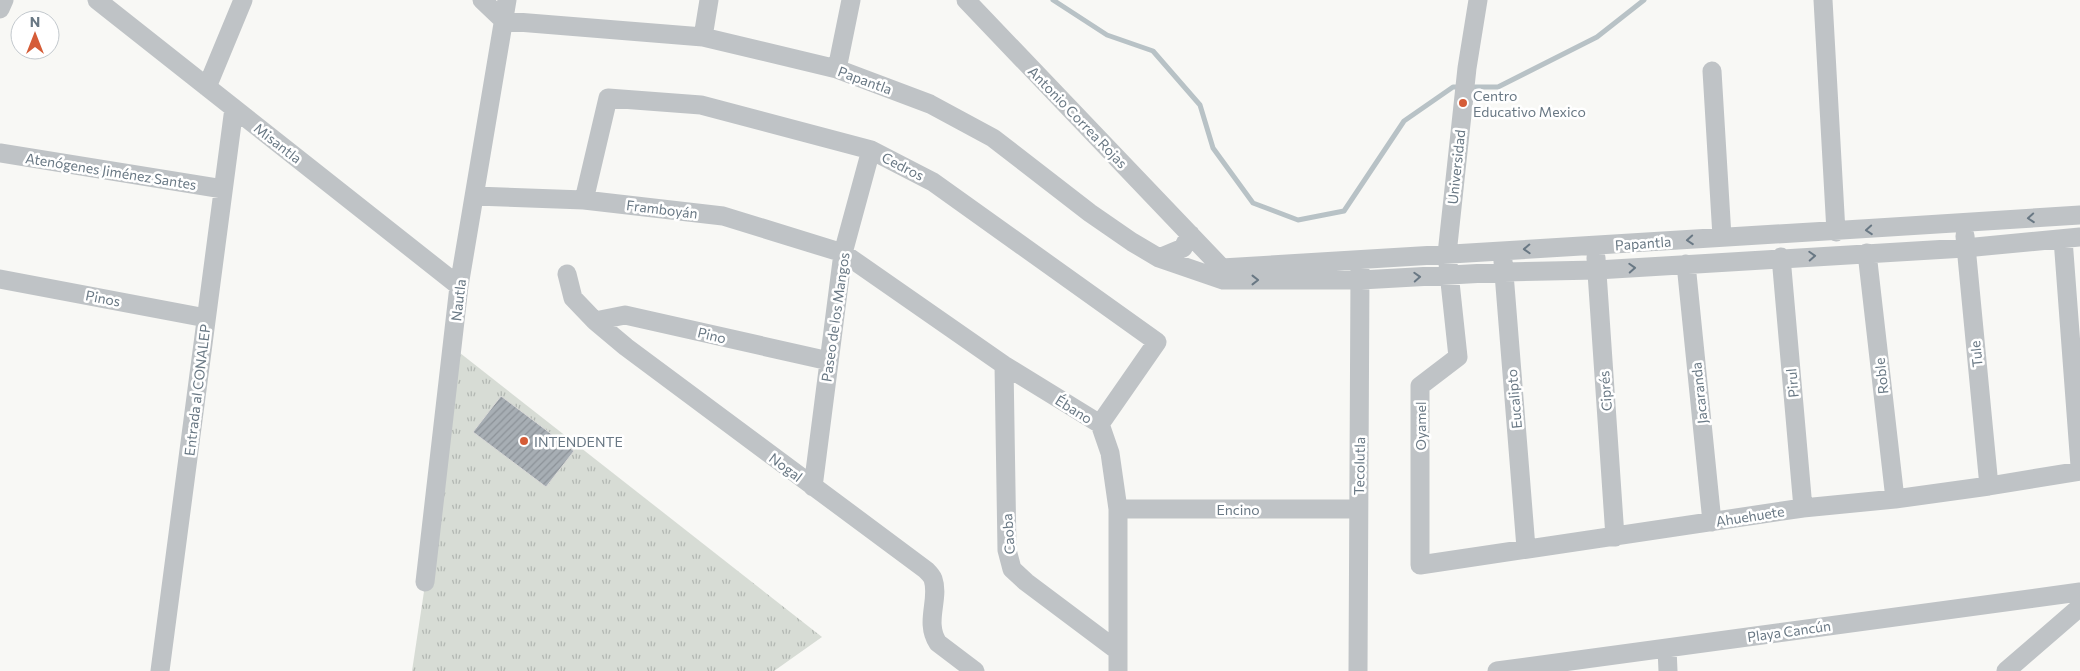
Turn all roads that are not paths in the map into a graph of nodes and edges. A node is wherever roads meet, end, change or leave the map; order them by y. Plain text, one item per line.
1 (4, 0) edge
2 (97, 0) edge
3 (243, 0) edge
4 (482, 0) edge
5 (507, 0) edge
6 (709, 0) edge
7 (851, 0) edge
8 (966, 0) edge
9 (1478, 0) edge
10 (1823, 0) edge
11 (0, 9) edge
12 (504, 21) junction
13 (703, 37) junction
14 (837, 69) junction
15 (1712, 72) dead end
16 (207, 87) junction
17 (234, 108) junction
18 (871, 150) junction
19 (0, 153) edge
20 (223, 189) junction
21 (475, 196) junction
22 (584, 200) junction
23 (2080, 215) edge
24 (1965, 222) junction
25 (1836, 232) junction
26 (1190, 234) junction
27 (1722, 238) junction
28 (2072, 238) edge
29 (1595, 246) junction
30 (1966, 248) junction
31 (1502, 250) junction
32 (843, 252) junction
33 (1868, 253) junction
34 (1447, 254) junction
35 (1781, 257) junction
36 (1159, 258) junction
37 (1359, 260) junction
38 (1686, 264) junction
39 (1597, 270) junction
40 (1504, 272) junction
41 (566, 274) dead end
42 (1217, 275) junction
43 (1449, 275) junction
44 (0, 278) edge
45 (1361, 280) junction
46 (459, 286) junction
47 (206, 318) junction
48 (595, 321) junction
49 (829, 361) junction
50 (1004, 365) junction
51 (1100, 424) junction
52 (2080, 466) edge
53 (2080, 471) edge
54 (1989, 486) junction
55 (813, 487) junction
56 (1895, 499) junction
57 (1803, 508) junction
58 (1118, 509) junction
59 (1358, 509) junction
60 (1712, 522) junction
61 (1615, 536) junction
62 (1526, 548) junction
63 (1420, 565) joint
64 (425, 582) dead end
65 (2080, 592) edge
66 (2080, 607) edge
67 (1667, 648) junction
68 (1118, 651) junction
69 (160, 671) edge
70 (975, 671) edge
71 (1118, 671) edge
72 (1358, 671) edge
73 (1497, 671) edge
74 (1668, 671) edge
75 (2006, 671) edge

1 - 11 street
2 - 16 street, Misantla
3 - 16 street
4 - 12 street
5 - 12 street, Nautla
6 - 13 street
7 - 14 street
8 - 26 street, Antonio Correa Rojas
9 - 34 street, Universidad
10 - 25 street
12 - 13 street, Papantla
12 - 21 street, Nautla
13 - 14 street, Papantla
14 - 36 street, Papantla
15 - 27 street
16 - 17 street, Misantla
17 - 20 street, Entrada al CONALEP
17 - 46 street, Misantla
18 - 22 street, Cedros
18 - 32 street, Paseo de los Mangos
18 - 51 street, Cedros
19 - 20 street, Atenógenes Jiménez Santes
20 - 47 street, Entrada al CONALEP
21 - 22 street, Framboyán
21 - 46 street, Nautla
22 - 32 street, Framboyán
23 -> 24 street, Papantla
24 -> 25 street, Papantla
24 - 30 street, Tule
25 - 27 street, Papantla
26 - 36 street
26 - 42 street, Antonio Correa Rojas
27 -> 29 street, Papantla
28 - 30 street, Papantla
28 - 52 street
29 -> 31 street, Papantla
29 - 39 street, Ciprés
30 - 33 street, Papantla
30 - 54 street, Tule
31 - 34 street, Papantla
31 - 40 street, Eucalipto
32 - 49 street, Paseo de los Mangos
32 - 50 street, Ébano
35 -> 33 street, Papantla
33 - 56 street, Roble
34 - 37 street, Papantla
34 - 43 street, Universidad
35 - 38 street, Papantla
35 - 57 street, Pirul
36 - 42 street, Papantla
37 - 42 street, Papantla
37 - 45 street, Tecolutla
39 -> 38 street, Papantla
38 - 60 street, Jacaranda
39 - 40 street, Papantla
39 - 61 street, Ciprés
40 - 43 street, Papantla
40 - 62 street, Eucalipto
41 - 48 street, Nogal
42 -> 45 street, Papantla
45 -> 43 street, Papantla
43 - 63 street, Oyamel
44 - 47 street, Pinos
45 - 59 street, Tecolutla
46 - 64 street, Nautla
47 - 69 street, Entrada al CONALEP
48 - 49 street, Pino
48 - 55 street, Nogal
49 - 55 street, Paseo de los Mangos
50 - 51 street, Ébano
50 - 68 street, Caoba
51 - 58 street, Ébano
53 - 54 street, Ahuehuete
54 - 56 street, Ahuehuete
55 - 70 street, Nogal
56 - 57 street, Ahuehuete
57 - 60 street, Ahuehuete
58 - 59 street, Encino
58 - 68 street, Ébano
59 - 72 street, Tecolutla
60 - 61 street, Ahuehuete
61 - 62 street, Ahuehuete
62 - 63 street, Ahuehuete
65 - 67 street, Playa Cancún
66 - 75 street
67 - 73 street, Playa Cancún
67 - 74 street
68 - 71 street, Ébano

